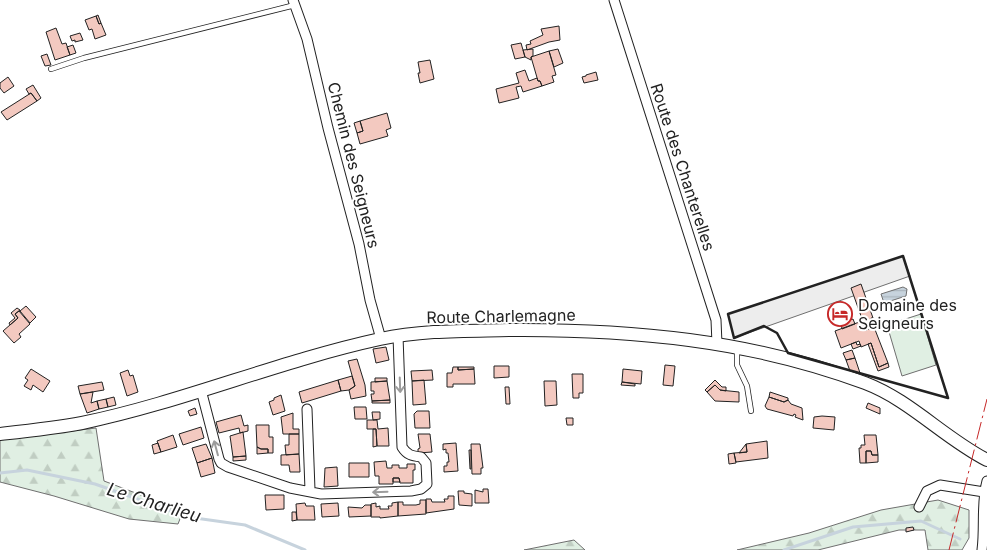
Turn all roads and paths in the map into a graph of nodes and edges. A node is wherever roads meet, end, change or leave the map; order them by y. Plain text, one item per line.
1 (614, 0) edge
2 (294, 3) edge
3 (51, 69) dead end
4 (398, 336) junction
5 (381, 339) junction
6 (717, 344) junction
7 (737, 348) junction
8 (201, 390) junction
9 (307, 409) dead end
10 (751, 411) dead end
11 (0, 434) edge
12 (987, 460) edge
13 (987, 481) edge
14 (310, 490) junction
15 (984, 492) junction
16 (919, 507) dead end
17 (982, 550) edge

1 - 6 street, Route des Chanterelles
2 - 3 lane
2 - 5 street, Chemin des Seigneurs
4 - 5 main road, Route Charlemagne
4 - 6 main road, Route Charlemagne
4 -> 14 street
5 - 8 main road, Route Charlemagne
6 - 7 main road, Route Charlemagne
7 - 10 lane
7 - 12 main road, Route Charlemagne
8 - 11 main road, Route Charlemagne
14 -> 8 street
9 - 14 street
13 - 15 street
15 - 16 street
15 - 17 street

